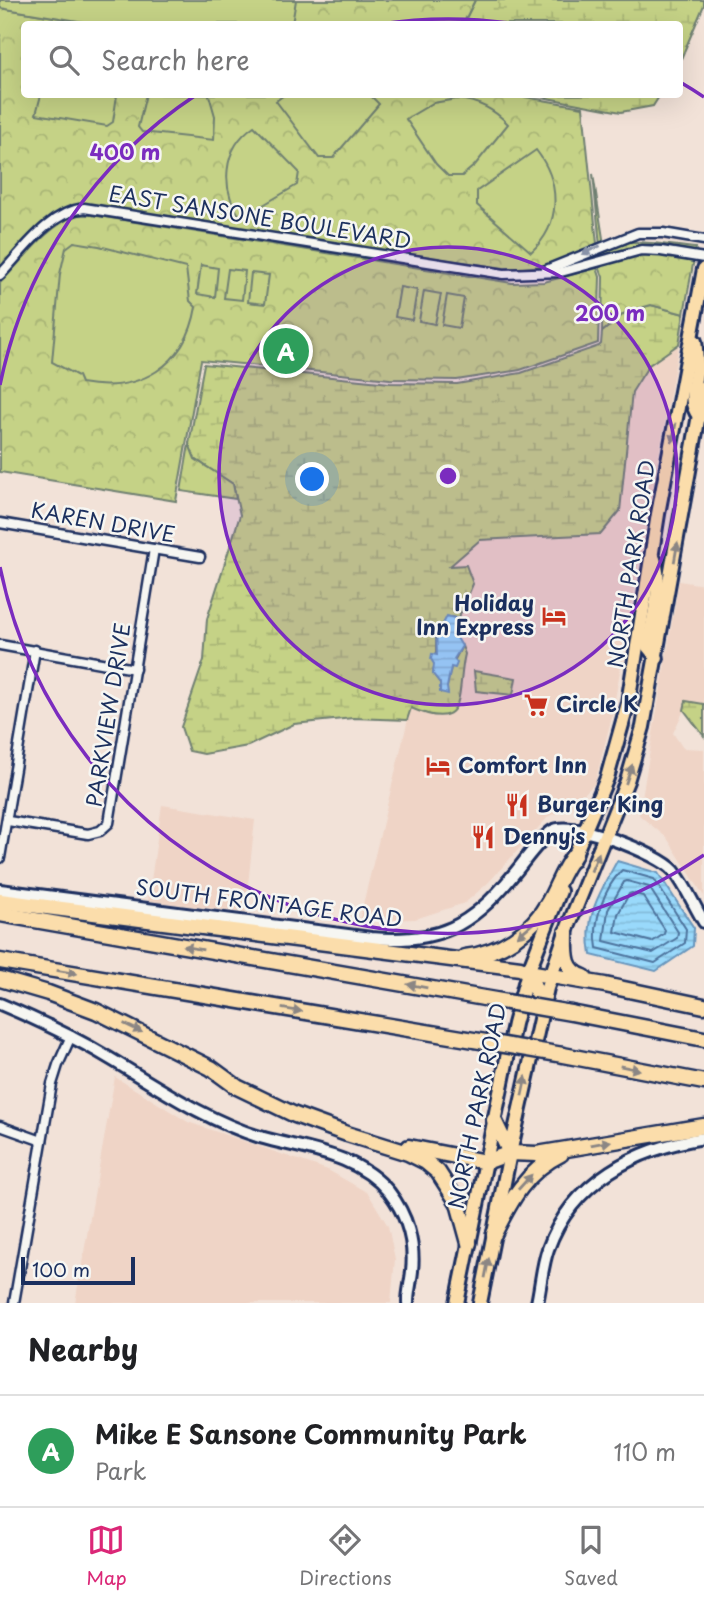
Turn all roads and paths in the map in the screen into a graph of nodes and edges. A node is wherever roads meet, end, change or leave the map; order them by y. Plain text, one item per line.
1 (663, 233) junction
2 (617, 239) junction
3 (704, 240) edge
4 (661, 251) junction
5 (624, 254) junction
6 (704, 258) edge
7 (704, 270) edge
8 (540, 273) junction
9 (0, 275) edge
10 (693, 327) junction
11 (704, 387) edge
12 (699, 416) junction
13 (0, 523) edge
14 (154, 549) junction
15 (653, 555) junction
16 (200, 557) dead end
17 (0, 645) edge
18 (35, 650) junction
19 (657, 658) junction
20 (135, 669) junction
21 (8, 821) junction
22 (585, 832) junction
23 (605, 838) junction
24 (575, 853) junction
25 (0, 858) edge
26 (0, 890) edge
27 (0, 901) edge
28 (0, 914) edge
29 (704, 922) edge
30 (566, 932) junction
31 (451, 958) junction
32 (0, 961) edge
33 (528, 972) junction
34 (551, 975) junction
35 (0, 979) edge
36 (605, 985) junction
37 (0, 1004) edge
38 (542, 1005) junction
39 (704, 1006) edge
40 (71, 1037) junction
41 (704, 1039) edge
42 (219, 1074) junction
43 (704, 1083) edge
44 (494, 1120) junction
45 (0, 1126) edge
46 (704, 1126) edge
47 (704, 1138) edge
48 (42, 1141) junction
49 (574, 1148) junction
50 (510, 1153) junction
51 (486, 1162) junction
52 (494, 1234) junction
53 (469, 1243) junction
54 (14, 1303) edge
55 (408, 1303) edge
56 (457, 1303) edge
57 (480, 1303) edge
58 (537, 1303) edge

1 - 2 street, EAST SANSONE BOULEVARD
1 - 3 street, EAST SANSONE BOULEVARD
1 - 4 street
2 - 5 street
2 -> 8 street, EAST SANSONE BOULEVARD
4 - 5 street, EAST SANSONE BOULEVARD
4 - 6 street, EAST SANSONE BOULEVARD
5 - 8 street, EAST SANSONE BOULEVARD
7 - 10 main road, NORTH PARK ROAD
8 - 9 street, EAST SANSONE BOULEVARD
10 - 12 main road
10 -> 15 main road, NORTH PARK ROAD
11 - 12 main road, NORTH PARK ROAD
19 -> 12 main road, NORTH PARK ROAD
13 - 14 street, KAREN DRIVE
14 - 16 street, KAREN DRIVE
14 - 20 street, PARKVIEW DRIVE
15 - 19 main road
15 - 22 main road, NORTH PARK ROAD
17 - 18 street
18 - 20 street
18 - 21 street
23 -> 19 main road, NORTH PARK ROAD
20 - 21 street, PARKVIEW DRIVE
21 - 25 street
22 - 23 street, SOUTH FRONTAGE ROAD
22 - 24 main road, NORTH PARK ROAD
22 - 26 street, SOUTH FRONTAGE ROAD
23 - 29 street, SOUTH FRONTAGE ROAD
30 -> 23 main road, NORTH PARK ROAD
24 -> 31 highway
24 - 33 main road, NORTH PARK ROAD
27 - 31 highway
41 -> 28 highway, bridge
30 - 34 main road, NORTH PARK ROAD
30 - 36 highway
31 - 33 highway
32 -> 43 highway, bridge
33 - 34 highway
33 - 38 highway
33 - 44 main road, NORTH PARK ROAD
34 - 36 highway
34 - 38 main road, NORTH PARK ROAD
35 -> 42 highway
36 - 39 highway
37 - 40 street
50 -> 38 main road, NORTH PARK ROAD
40 - 48 street
40 - 55 street
42 - 51 highway
42 - 53 highway
44 - 50 highway
44 - 51 main road, NORTH PARK ROAD
45 - 48 street
49 -> 46 highway
47 - 58 street
48 - 54 street
49 - 50 highway
52 -> 49 highway
50 - 51 highway
50 - 52 main road, NORTH PARK ROAD
51 - 53 main road, NORTH PARK ROAD
57 -> 52 main road, NORTH PARK ROAD
53 - 56 main road, NORTH PARK ROAD

